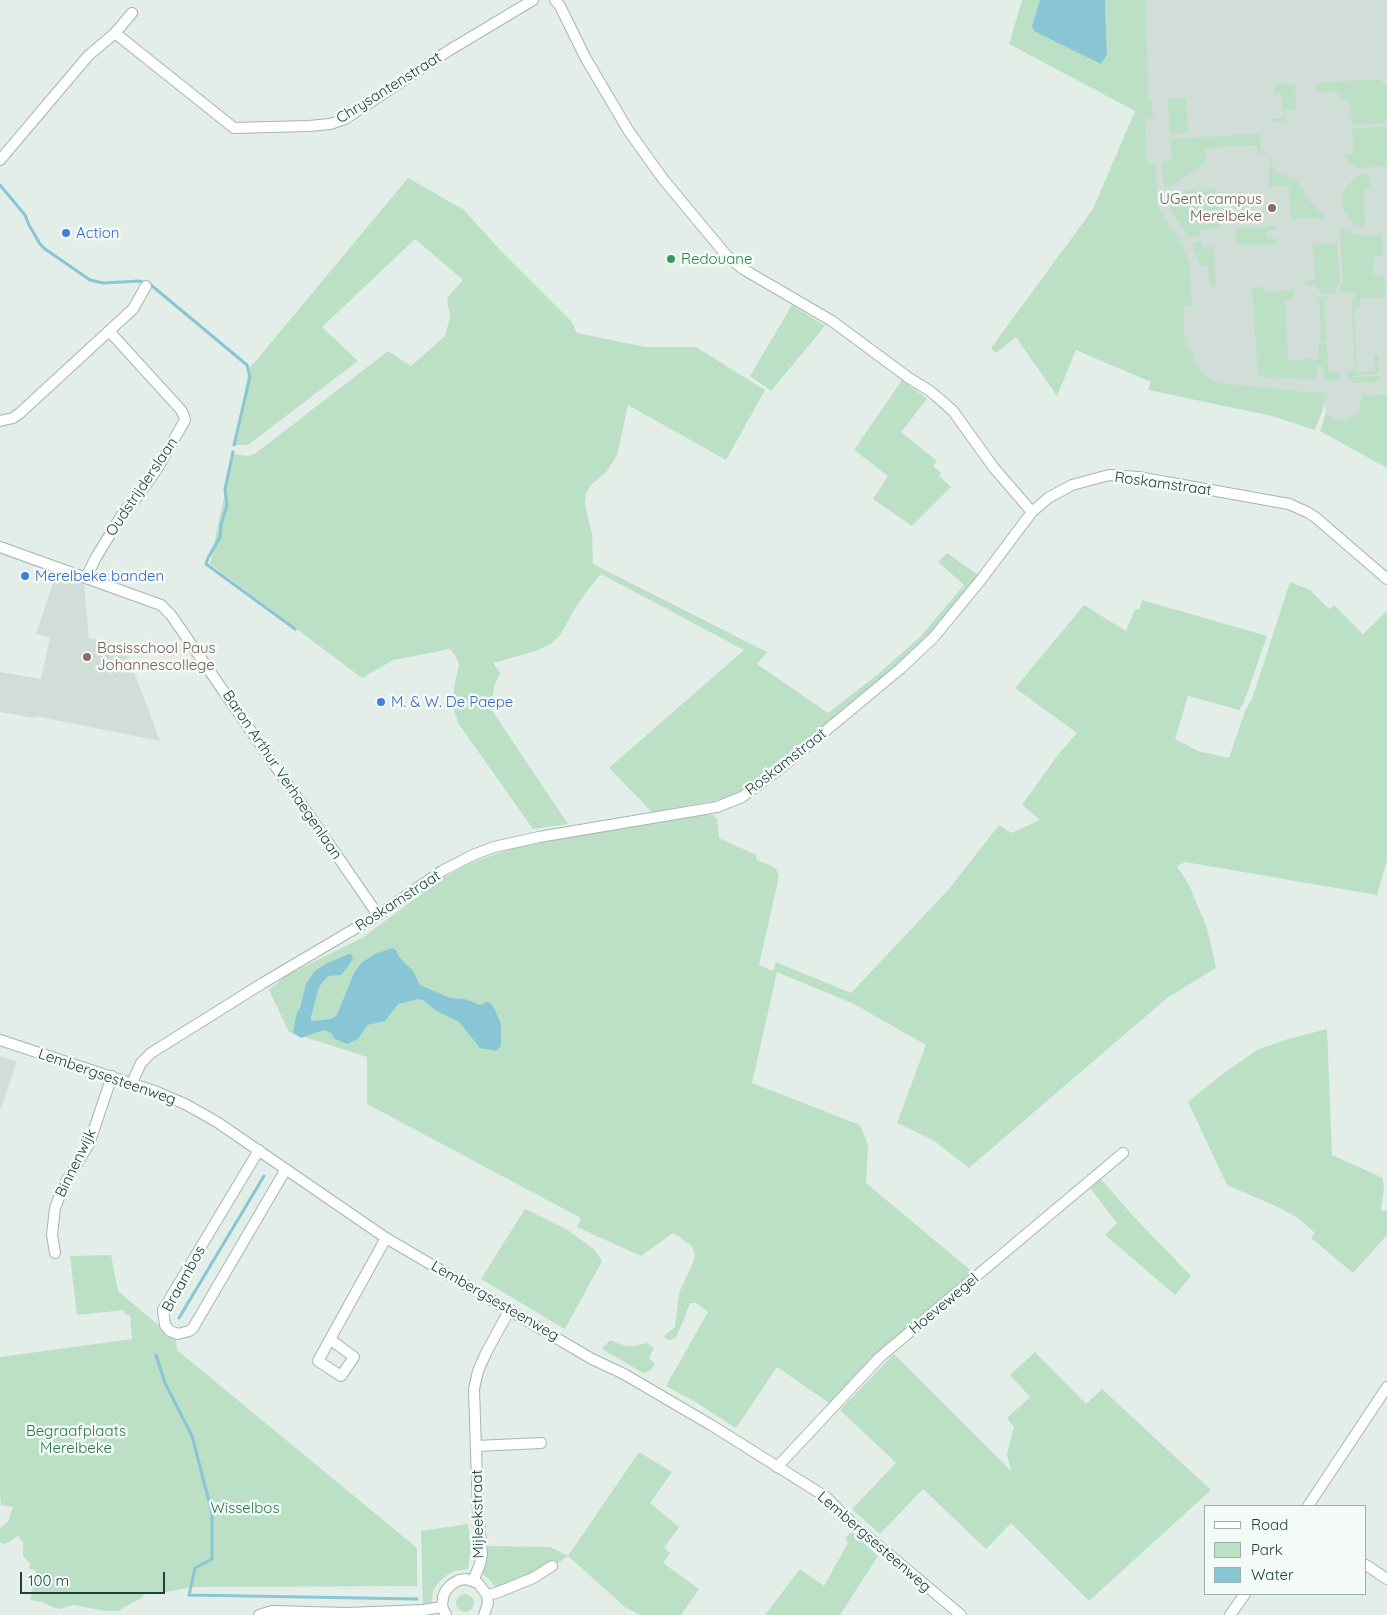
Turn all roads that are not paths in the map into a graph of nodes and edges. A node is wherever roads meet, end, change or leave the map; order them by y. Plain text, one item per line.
1 (533, 0) edge
2 (555, 0) edge
3 (132, 13) dead end
4 (115, 33) junction
5 (0, 160) edge
6 (146, 286) dead end
7 (109, 331) junction
8 (0, 422) edge
9 (1032, 512) junction
10 (0, 547) edge
11 (86, 578) junction
12 (1387, 579) edge
13 (378, 915) junction
14 (0, 1040) edge
15 (112, 1076) junction
16 (132, 1083) junction
17 (259, 1150) junction
18 (1123, 1153) dead end
19 (286, 1169) junction
20 (386, 1238) junction
21 (55, 1253) dead end
22 (510, 1309) junction
23 (331, 1340) dead end
24 (1387, 1386) edge
25 (541, 1443) dead end
26 (476, 1446) junction
27 (777, 1467) junction
28 (1309, 1505) edge
29 (552, 1566) dead end
30 (1367, 1566) edge
31 (1387, 1579) edge
32 (473, 1580) junction
33 (487, 1595) junction
34 (1244, 1595) edge
35 (444, 1611) edge
36 (487, 1614) edge
37 (258, 1615) edge
38 (961, 1615) edge
39 (1230, 1615) edge

1 - 4 street, Chrysantenstraat
2 - 9 street
3 - 4 street
4 - 5 street
6 - 7 street
7 - 8 street
7 - 11 street, Oudstrijderslaan
9 - 12 street, Roskamstraat
9 - 13 street, Roskamstraat
10 - 11 street, Baron Arthur Verhaegenlaan
11 - 13 street, Baron Arthur Verhaegenlaan
13 - 16 street, Roskamstraat
14 - 15 street, Lembergsesteenweg
15 - 16 street, Lembergsesteenweg
15 - 21 street, Binnenwijk
16 - 17 street, Lembergsesteenweg
17 - 19 street, Lembergsesteenweg
17 - 19 street, Braambos
18 - 27 street, Hoevewegel
19 - 20 street, Lembergsesteenweg
20 - 22 street, Lembergsesteenweg
20 - 23 street
22 - 26 street, Mijleekstraat
22 - 27 street, Lembergsesteenweg
24 - 28 street
25 - 26 street
26 - 32 street, Mijleekstraat
27 - 38 street, Lembergsesteenweg
29 - 33 street
30 - 31 street
32 - 33 street
32 - 35 street
33 - 36 street
34 - 39 street
35 - 37 street

